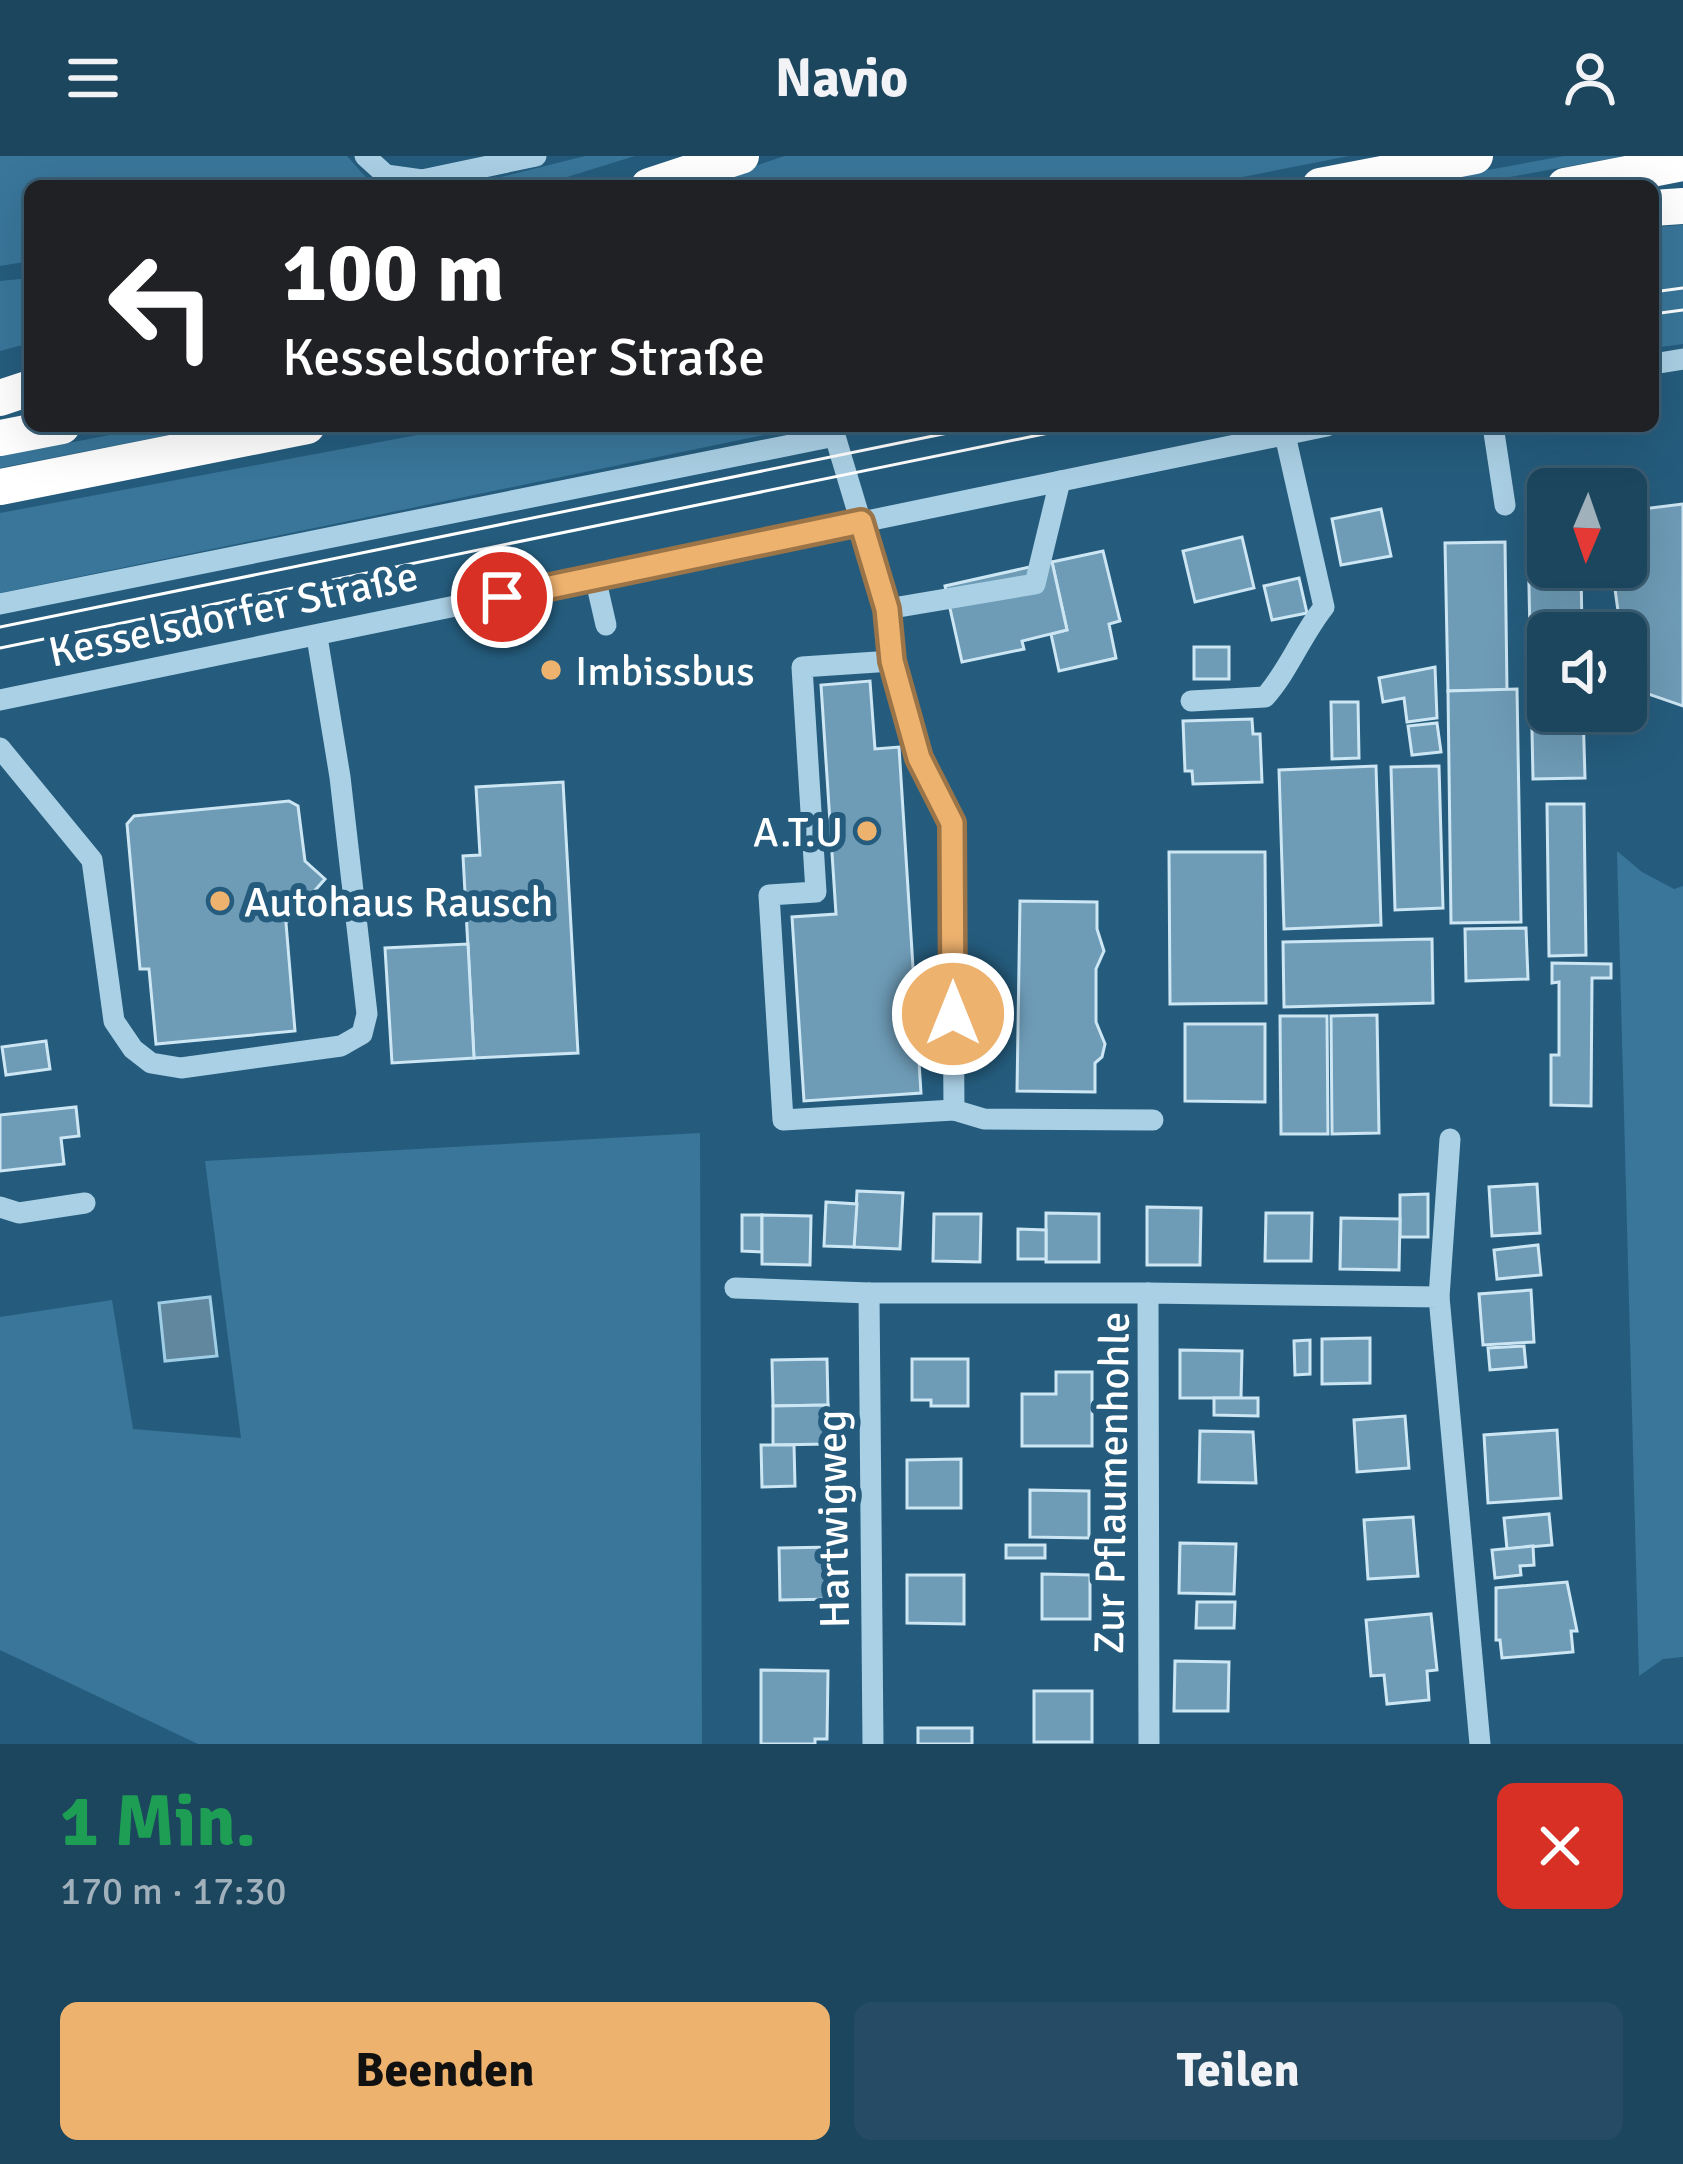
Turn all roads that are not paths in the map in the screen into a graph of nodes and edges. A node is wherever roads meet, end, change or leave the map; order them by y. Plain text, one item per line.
1 (365, 156) edge
2 (536, 156) edge
3 (741, 156) edge
4 (1475, 156) edge
5 (1683, 163) edge
6 (667, 180) edge
7 (1351, 180) edge
8 (1596, 180) edge
9 (31, 432) edge
10 (277, 432) edge
11 (1299, 432) edge
12 (1494, 432) edge
13 (1285, 435) junction
14 (0, 438) edge
15 (1060, 481) junction
16 (0, 487) edge
17 (1504, 505) dead end
18 (861, 522) junction
19 (595, 577) junction
20 (0, 604) edge
21 (887, 609) junction
22 (606, 626) dead end
23 (317, 637) junction
24 (892, 661) junction
25 (0, 700) edge
26 (1191, 701) dead end
27 (0, 748) edge
28 (954, 1109) junction
29 (1153, 1120) dead end
30 (1450, 1139) dead end
31 (85, 1203) dead end
32 (0, 1207) edge
33 (734, 1288) dead end
34 (869, 1293) junction
35 (1148, 1293) junction
36 (1439, 1297) junction
37 (873, 1744) edge
38 (1149, 1744) edge
39 (1480, 1744) edge

1 - 2 street
3 - 6 highway
4 - 7 highway
5 - 8 highway
9 - 14 highway
10 - 16 highway
11 - 13 street, Kesselsdorfer Straße
12 - 17 street
13 - 15 street, Kesselsdorfer Straße
13 - 26 street
15 - 18 street, Kesselsdorfer Straße
15 - 21 street
18 - 19 street, Kesselsdorfer Straße
18 - 20 street
18 - 21 street
19 - 22 street
19 - 23 street, Kesselsdorfer Straße
21 - 24 street
23 - 25 street, Kesselsdorfer Straße
23 - 27 street
24 - 28 street
24 - 28 street
28 - 29 street
30 - 36 street
31 - 32 street
33 - 34 street
34 - 35 street
34 - 37 street, Hartwigweg
35 - 36 street, Zur Pflaumenhohle
35 - 38 street, Zur Pflaumenhohle
36 - 39 street

